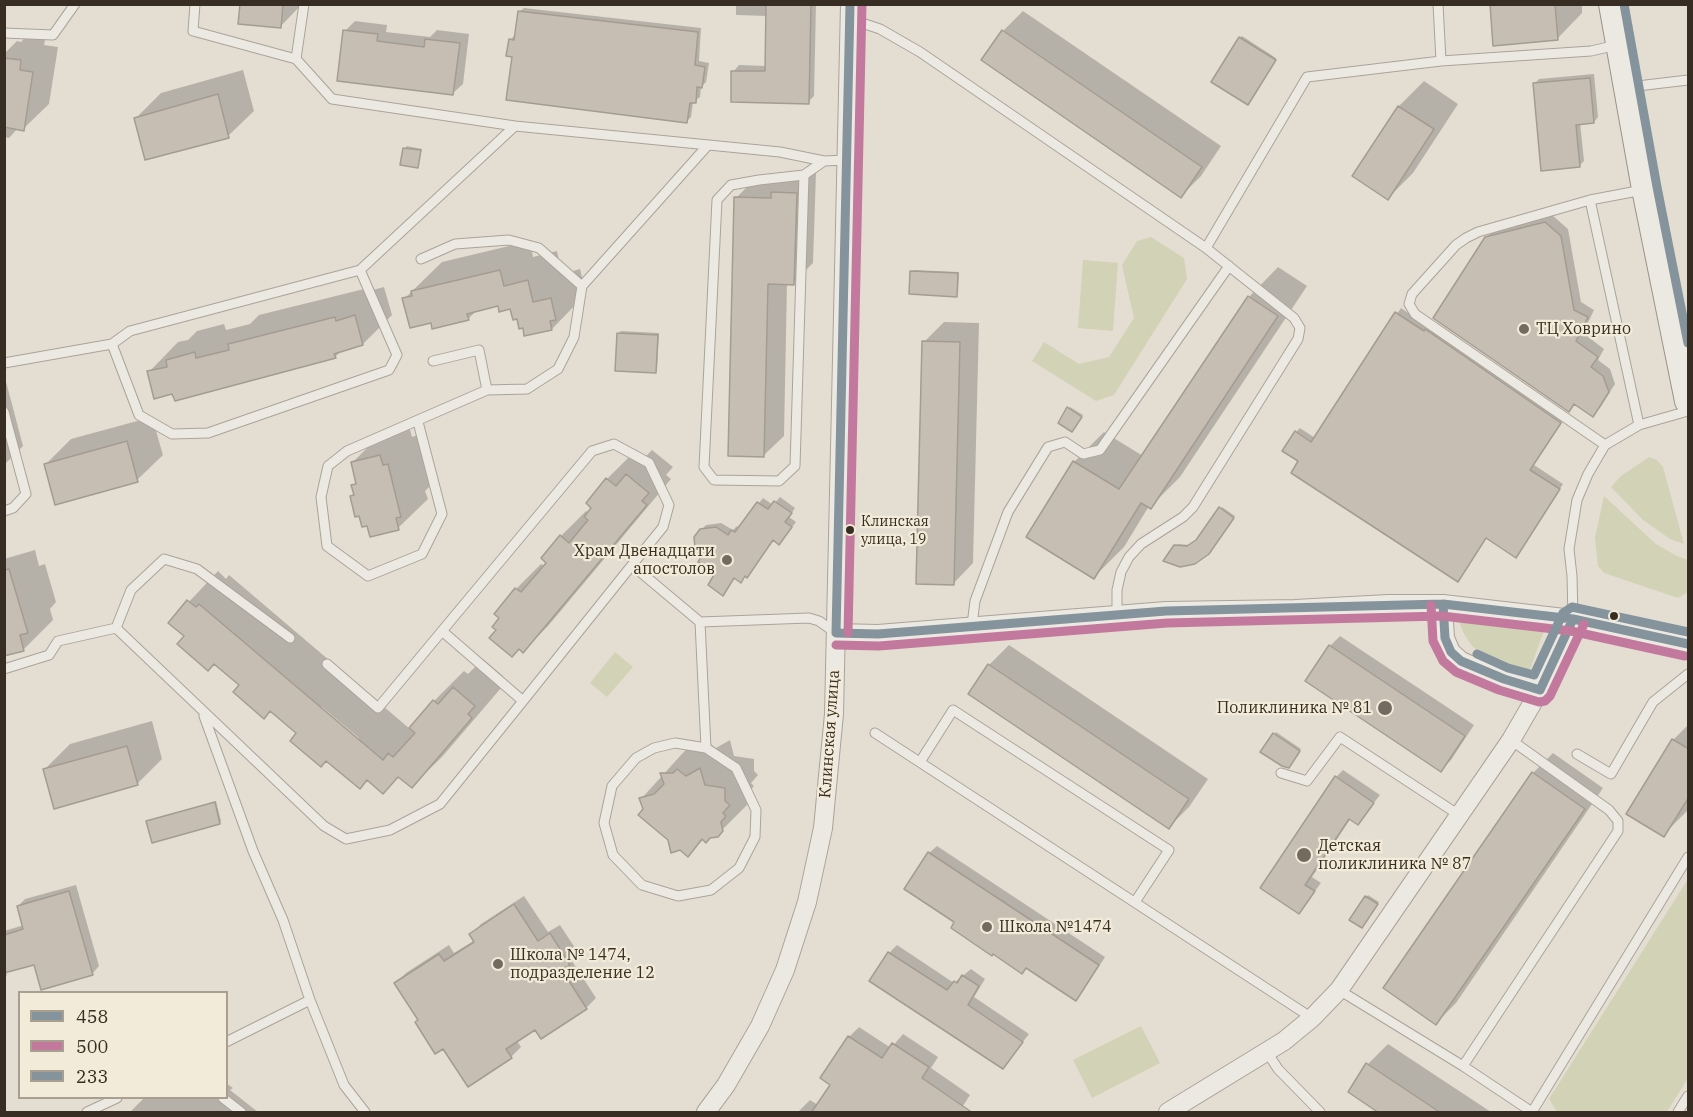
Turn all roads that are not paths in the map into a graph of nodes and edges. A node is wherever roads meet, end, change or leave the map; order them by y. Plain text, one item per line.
1 (75, 4) edge
2 (195, 4) edge
3 (304, 4) edge
4 (1438, 4) edge
5 (1612, 4) edge
6 (850, 12) edge
7 (4, 33) edge
8 (1619, 44) junction
9 (296, 59) junction
10 (1441, 61) junction
11 (1689, 80) edge
12 (1627, 87) junction
13 (515, 126) junction
14 (708, 145) junction
15 (846, 160) junction
16 (824, 161) junction
17 (804, 175) junction
18 (1645, 189) junction
19 (1590, 200) junction
20 (1206, 248) junction
21 (421, 259) dead end
22 (1229, 266) junction
23 (360, 270) junction
24 (582, 286) junction
25 (112, 344) junction
26 (433, 360) dead end
27 (4, 363) edge
28 (487, 390) junction
29 (1689, 401) edge
30 (1689, 411) edge
31 (4, 412) edge
32 (418, 422) junction
33 (1639, 425) junction
34 (1605, 445) junction
35 (4, 511) edge
36 (632, 565) junction
37 (1443, 604) junction
38 (1117, 615) junction
39 (1573, 620) junction
40 (700, 622) junction
41 (972, 625) junction
42 (116, 628) junction
43 (442, 631) junction
44 (836, 633) junction
45 (290, 638) dead end
46 (1689, 645) edge
47 (327, 664) dead end
48 (4, 669) edge
49 (1689, 674) edge
50 (1540, 690) junction
51 (523, 701) junction
52 (202, 712) junction
53 (876, 733) dead end
54 (1511, 740) junction
55 (706, 748) junction
56 (1577, 754) dead end
57 (920, 762) junction
58 (1281, 773) dead end
59 (1459, 815) junction
60 (1689, 856) edge
61 (1135, 902) junction
62 (1339, 990) junction
63 (310, 1000) junction
64 (1312, 1018) junction
65 (228, 1041) edge
66 (1267, 1052) junction
67 (1463, 1066) junction
68 (1689, 1096) edge
69 (115, 1099) edge
70 (224, 1099) edge
71 (87, 1113) edge
72 (241, 1113) edge
73 (365, 1113) edge
74 (706, 1113) edge
75 (1168, 1113) edge
76 (1320, 1113) edge
77 (1678, 1113) edge

1 - 7 lane
2 - 9 lane
3 - 9 lane
4 - 10 lane
5 - 8 main road
6 - 15 street, Клинская улица
6 - 20 lane
8 - 10 lane
8 - 12 main road
9 - 13 lane
10 - 20 lane
11 - 12 lane
12 - 18 main road
13 - 14 lane
13 - 23 lane
14 - 16 lane
14 - 24 lane
15 - 16 lane
15 - 44 street, Клинская улица
16 - 17 lane
17 - 17 lane
18 - 19 lane
18 - 29 main road
19 - 33 lane
19 - 34 lane
20 - 22 lane
21 - 24 lane
22 - 38 lane
22 - 41 lane
23 - 25 lane
23 - 25 lane
24 - 28 lane
25 - 27 lane
26 - 28 lane
28 - 32 lane
30 - 33 lane
31 - 35 lane
32 - 32 lane
33 - 34 lane
34 - 39 lane
36 - 40 lane
36 - 43 lane
36 - 51 lane
37 - 38 street
37 - 39 street
37 - 50 street
38 - 41 street
39 - 46 street
39 - 50 street
40 - 44 lane
40 - 55 lane
41 - 44 street
42 - 45 lane
42 - 48 lane
42 - 52 lane
43 - 47 lane
43 - 51 lane
44 - 74 street, Клинская улица
49 - 56 lane
50 - 54 street
51 - 52 lane
52 - 63 lane
53 - 57 lane
54 - 59 street
54 - 67 lane
55 - 55 lane
57 - 61 lane
57 - 61 lane
58 - 59 lane
59 - 62 street
60 - 67 lane
61 - 64 lane
62 - 64 street
62 - 67 lane
63 - 65 lane
63 - 73 lane
64 - 66 street
66 - 75 street
66 - 76 lane
68 - 77 lane
69 - 71 lane
70 - 72 lane

